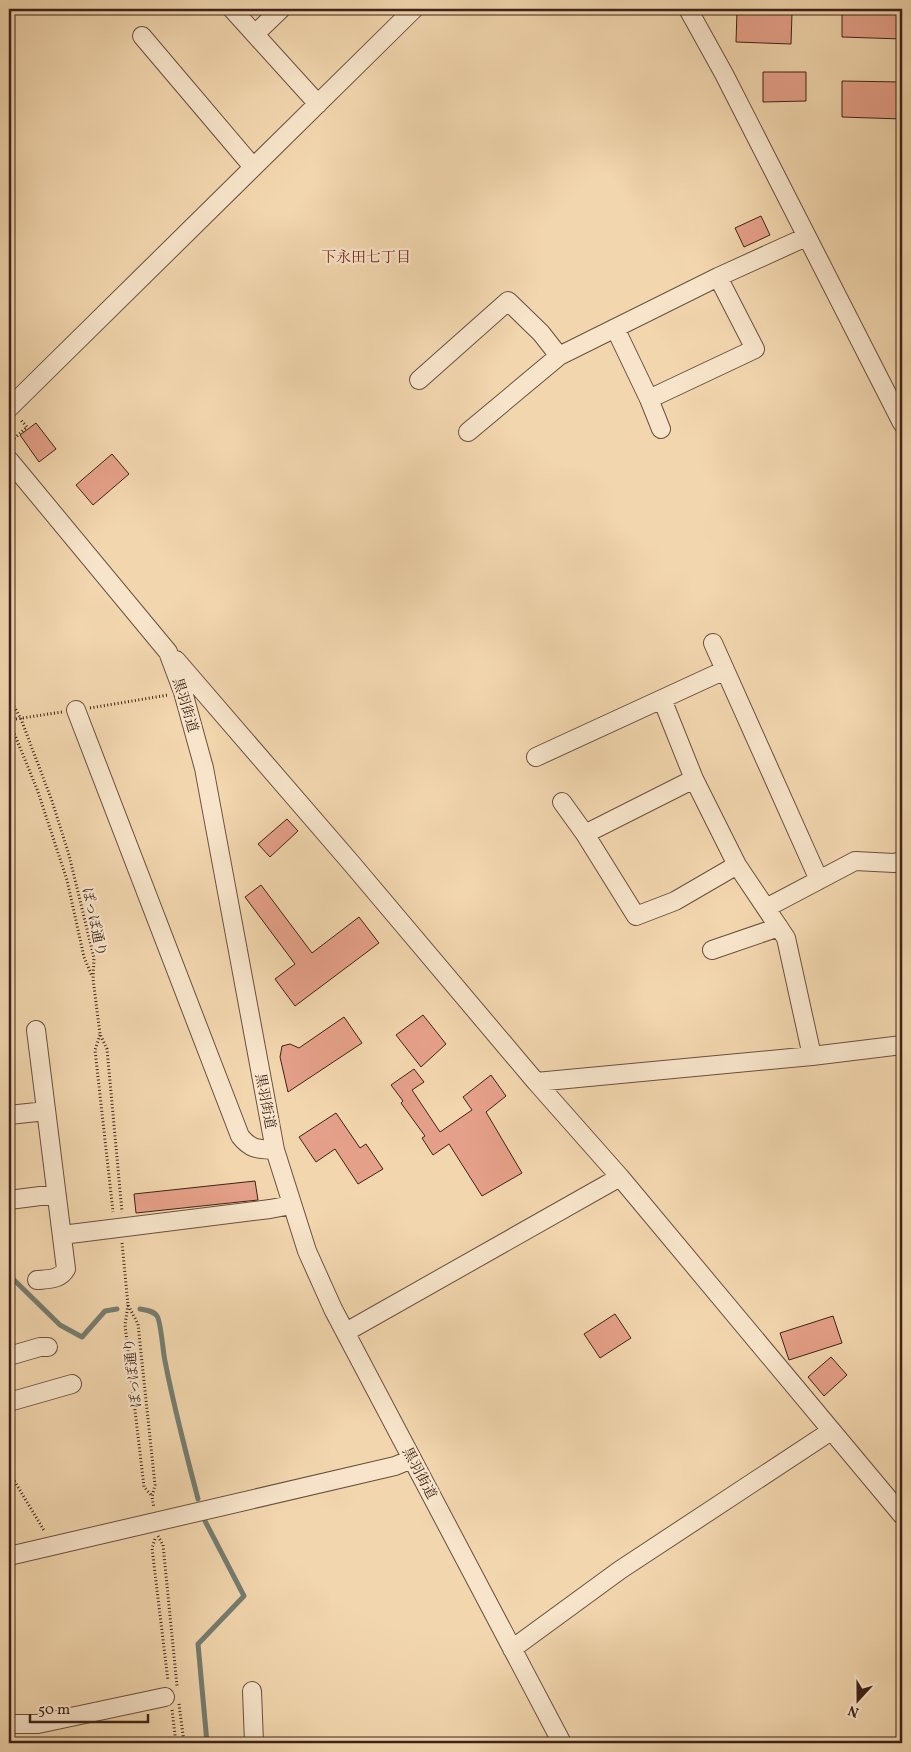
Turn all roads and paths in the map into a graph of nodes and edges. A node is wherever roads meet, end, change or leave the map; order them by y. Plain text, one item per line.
1 (232, 9) edge
2 (280, 9) edge
3 (414, 9) edge
4 (688, 9) edge
5 (255, 34) junction
6 (142, 36) dead end
7 (318, 104) junction
8 (253, 167) junction
9 (806, 236) junction
10 (718, 277) junction
11 (615, 328) junction
12 (559, 356) junction
13 (419, 380) dead end
14 (649, 399) junction
15 (12, 415) edge
16 (902, 423) edge
17 (661, 429) dead end
18 (468, 432) dead end
19 (9, 443) edge
20 (9, 460) edge
21 (713, 644) dead end
22 (168, 652) junction
23 (724, 670) junction
24 (183, 692) junction
25 (9, 697) edge
26 (662, 699) junction
27 (76, 710) junction
28 (20, 719) junction
29 (9, 720) edge
30 (536, 757) dead end
31 (694, 779) junction
32 (562, 802) dead end
33 (585, 834) junction
34 (902, 861) edge
35 (737, 865) junction
36 (818, 880) junction
37 (766, 908) junction
38 (779, 927) junction
39 (712, 950) dead end
40 (93, 979) junction
41 (36, 1030) dead end
42 (100, 1034) junction
43 (902, 1045) edge
44 (812, 1056) junction
45 (536, 1082) junction
46 (46, 1111) junction
47 (9, 1115) edge
48 (276, 1150) junction
49 (620, 1177) junction
50 (56, 1194) junction
51 (9, 1200) edge
52 (291, 1205) junction
53 (114, 1216) dead end
54 (119, 1220) dead end
55 (62, 1235) junction
56 (121, 1235) dead end
57 (36, 1280) dead end
58 (128, 1305) junction
59 (346, 1332) junction
60 (48, 1347) dead end
61 (9, 1356) edge
62 (72, 1384) dead end
63 (9, 1402) edge
64 (831, 1431) junction
65 (412, 1459) junction
66 (9, 1472) edge
67 (152, 1497) junction
68 (154, 1511) dead end
69 (902, 1515) edge
70 (53, 1545) junction
71 (9, 1556) edge
72 (512, 1649) junction
73 (252, 1690) dead end
74 (168, 1696) junction
75 (9, 1724) edge
76 (176, 1743) edge
77 (184, 1743) edge
78 (254, 1743) edge
79 (562, 1743) edge

1 - 5 street
2 - 5 street
3 - 7 street
4 - 9 street
5 - 7 street
6 - 8 street
7 - 8 street
8 - 15 street
9 - 10 street
9 - 16 street
10 - 11 street
10 - 14 street
11 - 12 street
11 - 14 street
12 - 13 street
12 - 18 street
14 - 17 street
15 - 19 path
20 - 22 street, 黒羽街道
21 - 23 street
22 - 24 street, 黒羽街道
22 - 45 street
23 - 26 street
23 - 36 street
24 - 27 path
24 - 48 street, 黒羽街道
25 - 28 path, ぽっぽ通り
26 - 30 street
26 - 31 street
27 - 28 path
27 - 48 street
28 - 29 path
28 - 40 path, ぽっぽ通り
29 - 40 path
31 - 33 street
31 - 35 street
32 - 33 street
33 - 35 street
34 - 36 street
35 - 37 street
36 - 37 street
37 - 38 street
38 - 39 street
38 - 44 street
40 - 42 path, ぽっぽ通り
41 - 46 street
42 - 53 path
42 - 54 path, ぽっぽ通り
43 - 44 street
44 - 45 street
45 - 49 street
46 - 47 street
46 - 50 street
48 - 52 street, 黒羽街道
49 - 59 street
49 - 64 street
50 - 51 street
50 - 55 street
52 - 55 street
52 - 59 street, 黒羽街道
55 - 57 street
56 - 58 path, ぽっぽ通り
58 - 67 path, ぽっぽ通り
58 - 67 path
59 - 65 street, 黒羽街道
60 - 61 street
62 - 63 street
64 - 69 street
64 - 72 street
65 - 70 street
65 - 72 street, 黒羽街道
66 - 70 path
67 - 68 path, ぽっぽ通り
70 - 71 street
72 - 79 street, 黒羽街道
73 - 78 street
74 - 75 street
74 - 76 path
74 - 77 path

